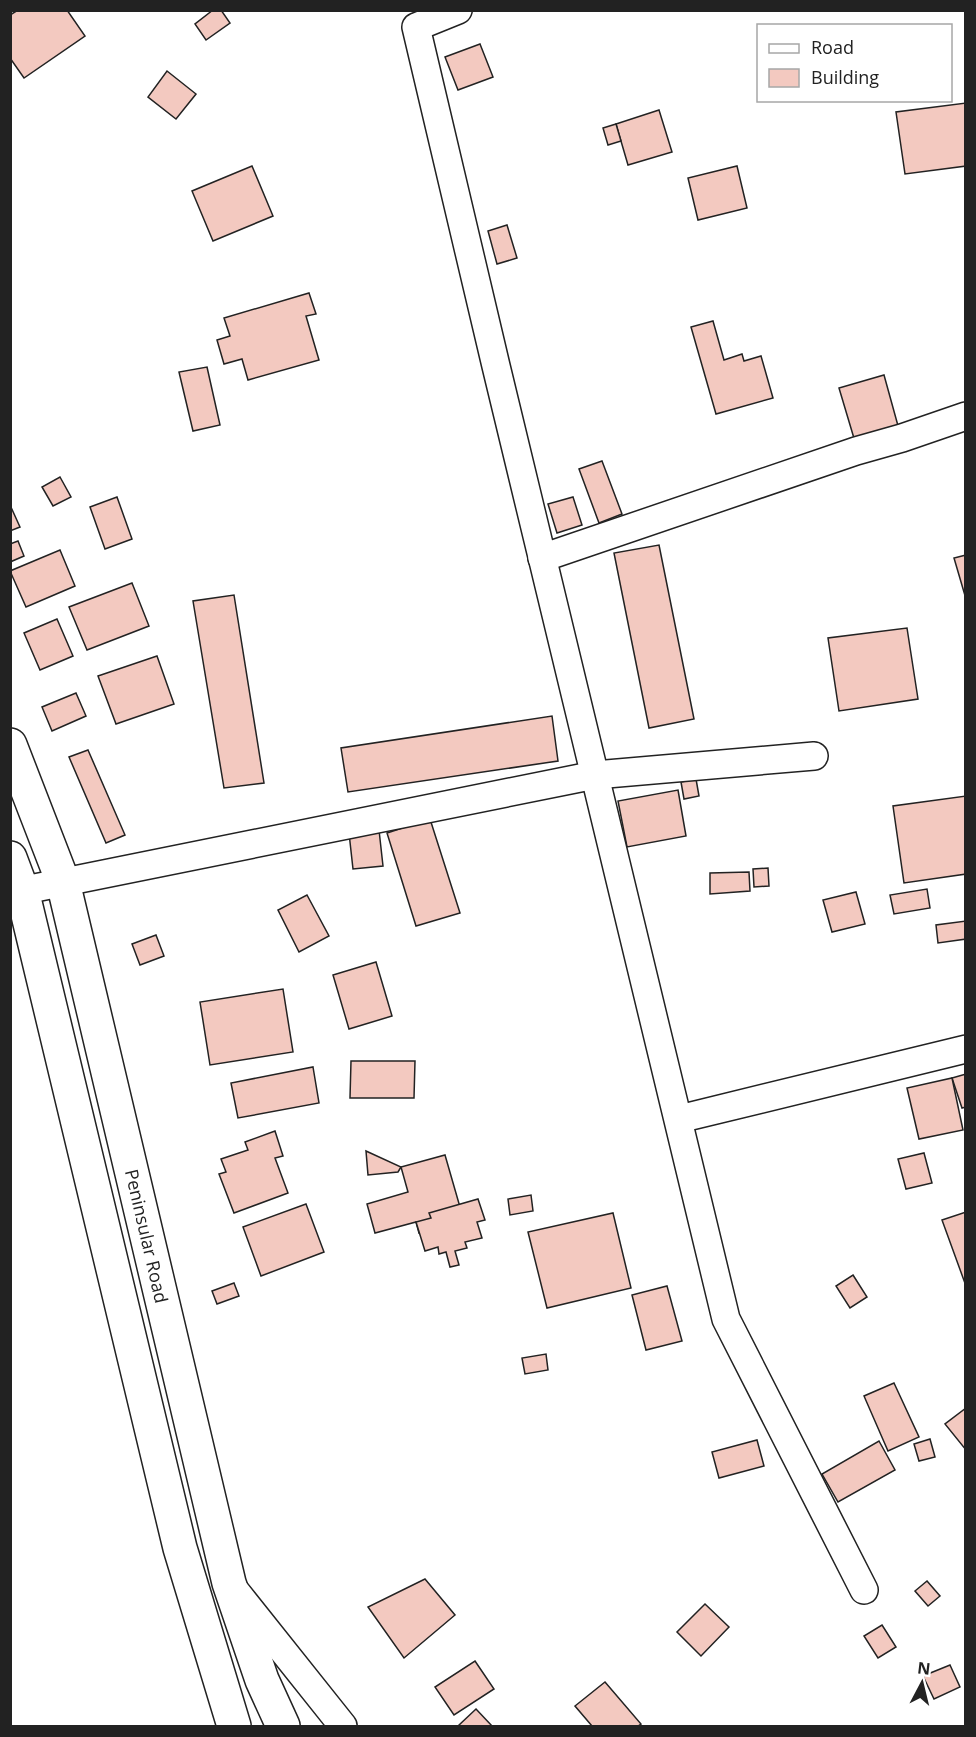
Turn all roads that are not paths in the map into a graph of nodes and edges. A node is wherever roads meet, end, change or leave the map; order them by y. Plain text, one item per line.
1 (458, 10) edge
2 (966, 416) edge
3 (542, 558) junction
4 (10, 745) edge
5 (814, 756) dead end
6 (595, 775) junction
7 (10, 858) edge
8 (63, 882) junction
9 (16, 891) edge
10 (966, 1050) edge
11 (679, 1119) junction
12 (229, 1582) junction
13 (864, 1590) dead end
14 (234, 1726) edge
15 (283, 1726) edge
16 (343, 1726) edge

1 - 3 street
2 - 3 street
3 - 6 street
4 - 8 main road, Peninsular Road
5 - 6 street
6 - 8 street
6 - 11 street
7 - 9 main road
8 - 9 street
8 - 12 main road, Peninsular Road
9 - 14 main road
10 - 11 street
11 - 13 street
12 - 15 main road, Peninsular Road
12 - 16 street

